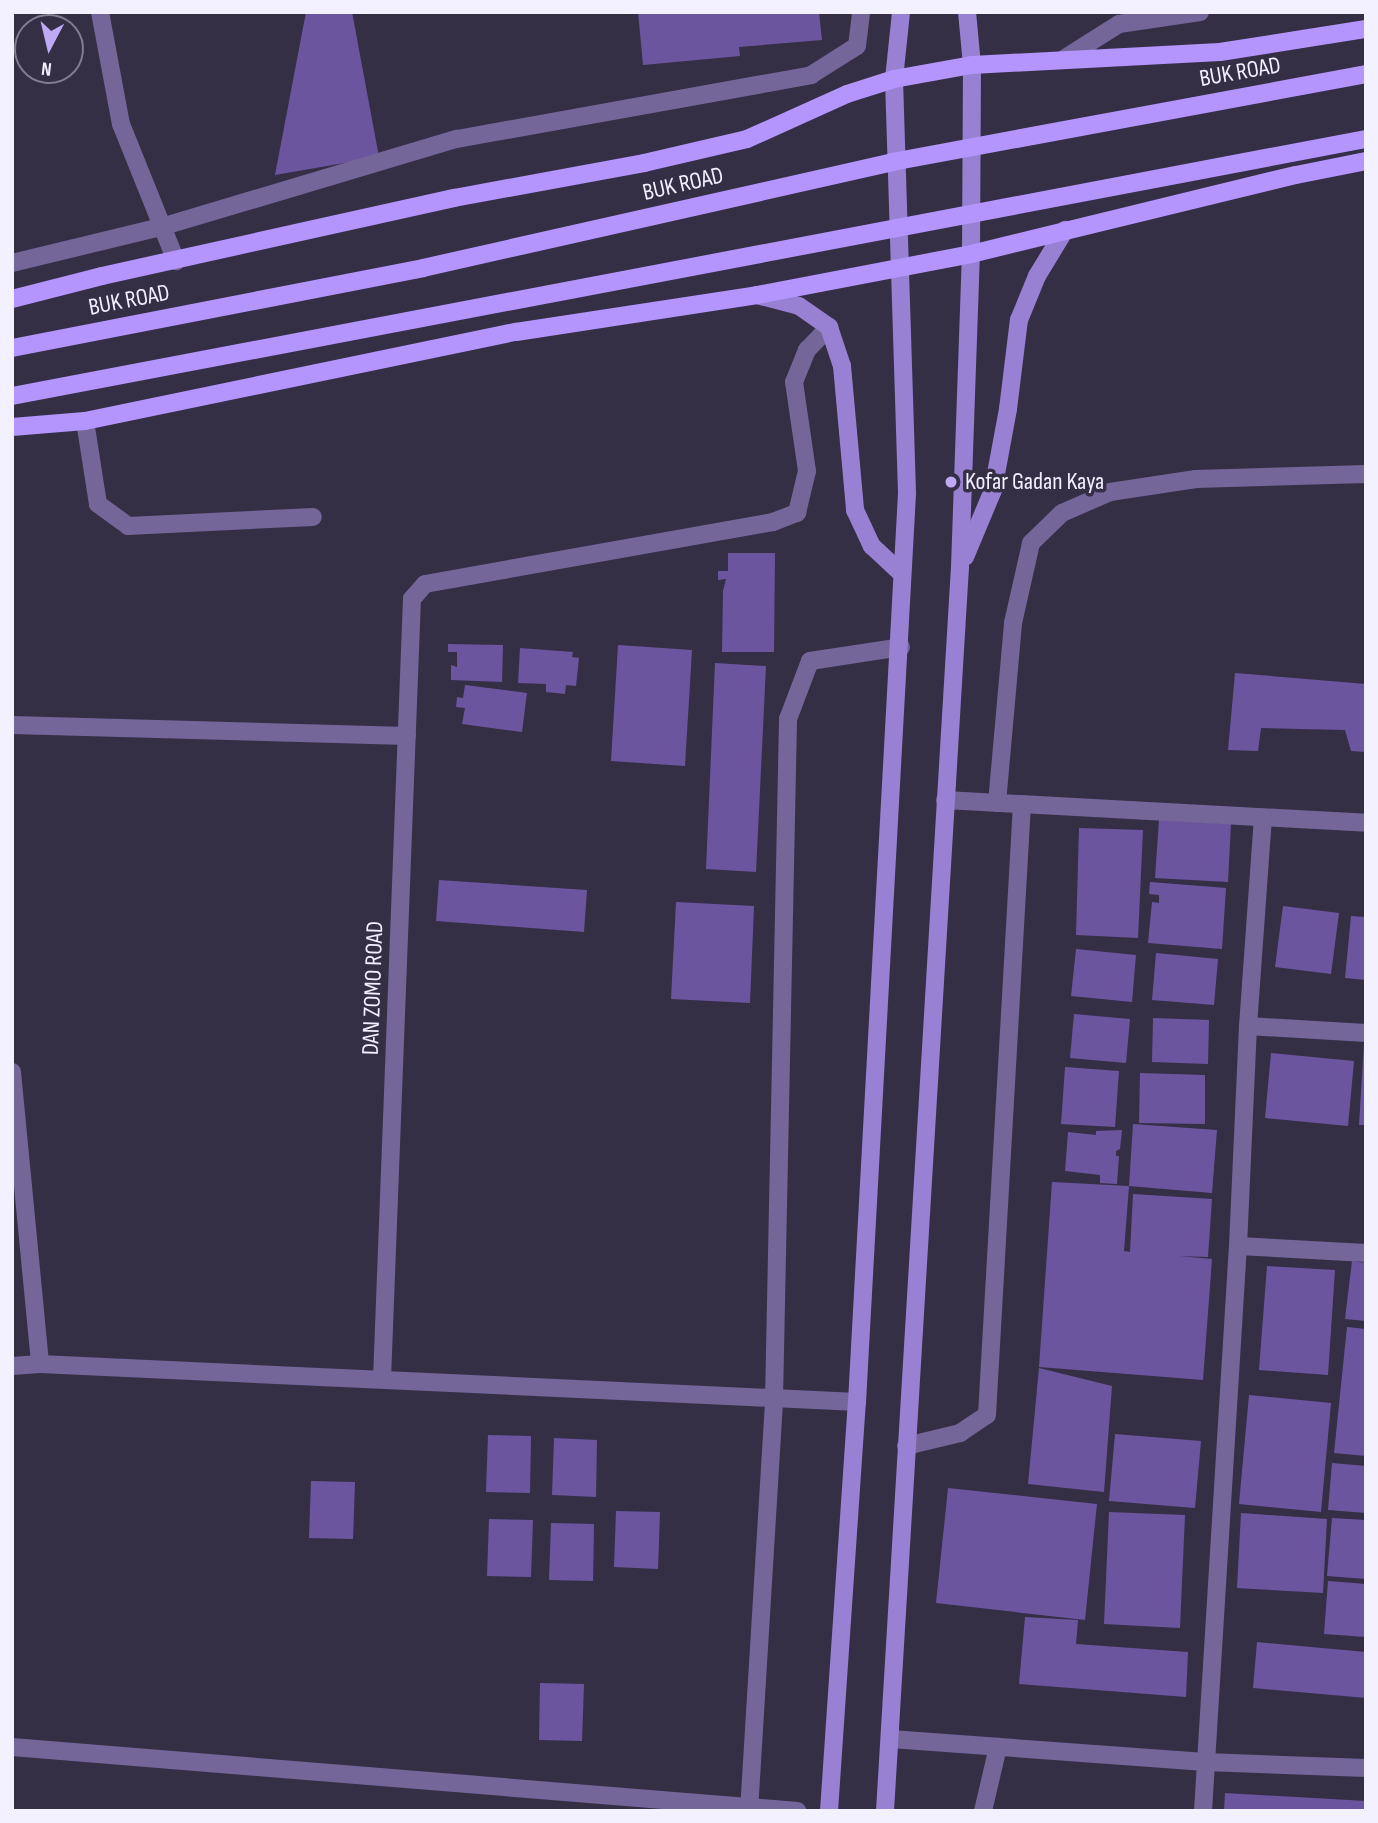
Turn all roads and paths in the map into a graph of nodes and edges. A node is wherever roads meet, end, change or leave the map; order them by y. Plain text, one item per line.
1 (100, 12) edge
2 (861, 12) edge
3 (901, 12) edge
4 (967, 12) edge
5 (1200, 12) edge
6 (1366, 29) edge
7 (1065, 58) junction
8 (972, 65) junction
9 (1366, 74) edge
10 (894, 79) junction
11 (1366, 139) edge
12 (1366, 161) edge
13 (161, 227) junction
14 (1065, 230) junction
15 (971, 254) junction
16 (176, 261) junction
17 (12, 263) edge
18 (900, 266) junction
19 (757, 296) junction
20 (12, 299) edge
21 (829, 327) junction
22 (12, 348) edge
23 (12, 396) edge
24 (85, 421) junction
25 (12, 427) edge
26 (1366, 474) edge
27 (313, 517) dead end
28 (960, 566) junction
29 (902, 574) junction
30 (901, 647) junction
31 (12, 725) edge
32 (407, 736) junction
33 (945, 800) junction
34 (997, 803) junction
35 (1022, 804) junction
36 (1263, 818) junction
37 (1366, 823) edge
38 (1248, 1026) junction
39 (1366, 1033) edge
40 (12, 1072) edge
41 (1238, 1247) junction
42 (1366, 1253) edge
43 (40, 1364) junction
44 (12, 1366) edge
45 (382, 1379) junction
46 (774, 1400) junction
47 (857, 1402) junction
48 (906, 1446) junction
49 (891, 1739) junction
50 (12, 1747) edge
51 (998, 1747) junction
52 (1205, 1762) junction
53 (1366, 1768) edge
54 (749, 1809) edge
55 (797, 1811) edge
56 (829, 1811) edge
57 (885, 1811) edge
58 (983, 1811) edge
59 (1203, 1811) edge

1 - 13 street
2 - 13 street
3 - 10 main road
4 - 8 main road
5 - 7 street
6 - 7 main road
7 - 8 main road
8 - 10 main road
8 - 15 main road
9 - 22 main road, BUK ROAD
10 - 16 main road
10 - 18 main road
11 - 23 main road
12 - 14 main road
13 - 16 street
13 - 17 street
14 - 15 main road
14 - 28 main road
15 - 18 main road
15 - 28 main road
16 - 20 main road
18 - 19 main road
18 - 29 main road
19 - 21 main road
19 - 24 main road
21 - 29 main road
21 - 32 street, DAN ZOMO ROAD
24 - 25 main road
24 - 27 street
26 - 34 street
28 - 33 main road
29 - 30 main road
30 - 46 street
30 - 47 main road
31 - 32 street
32 - 45 street, DAN ZOMO ROAD
33 - 34 street
33 - 48 main road
34 - 35 street
35 - 36 street
35 - 48 street
36 - 37 street
36 - 38 street
38 - 39 street
38 - 41 street
40 - 43 street
41 - 42 street
41 - 52 street
43 - 44 street
43 - 45 street
45 - 46 street
46 - 47 street
46 - 54 street
47 - 56 main road
48 - 49 main road
49 - 51 street
49 - 57 main road
50 - 54 street
51 - 52 street
51 - 58 street
52 - 53 street
52 - 59 street
54 - 55 street

